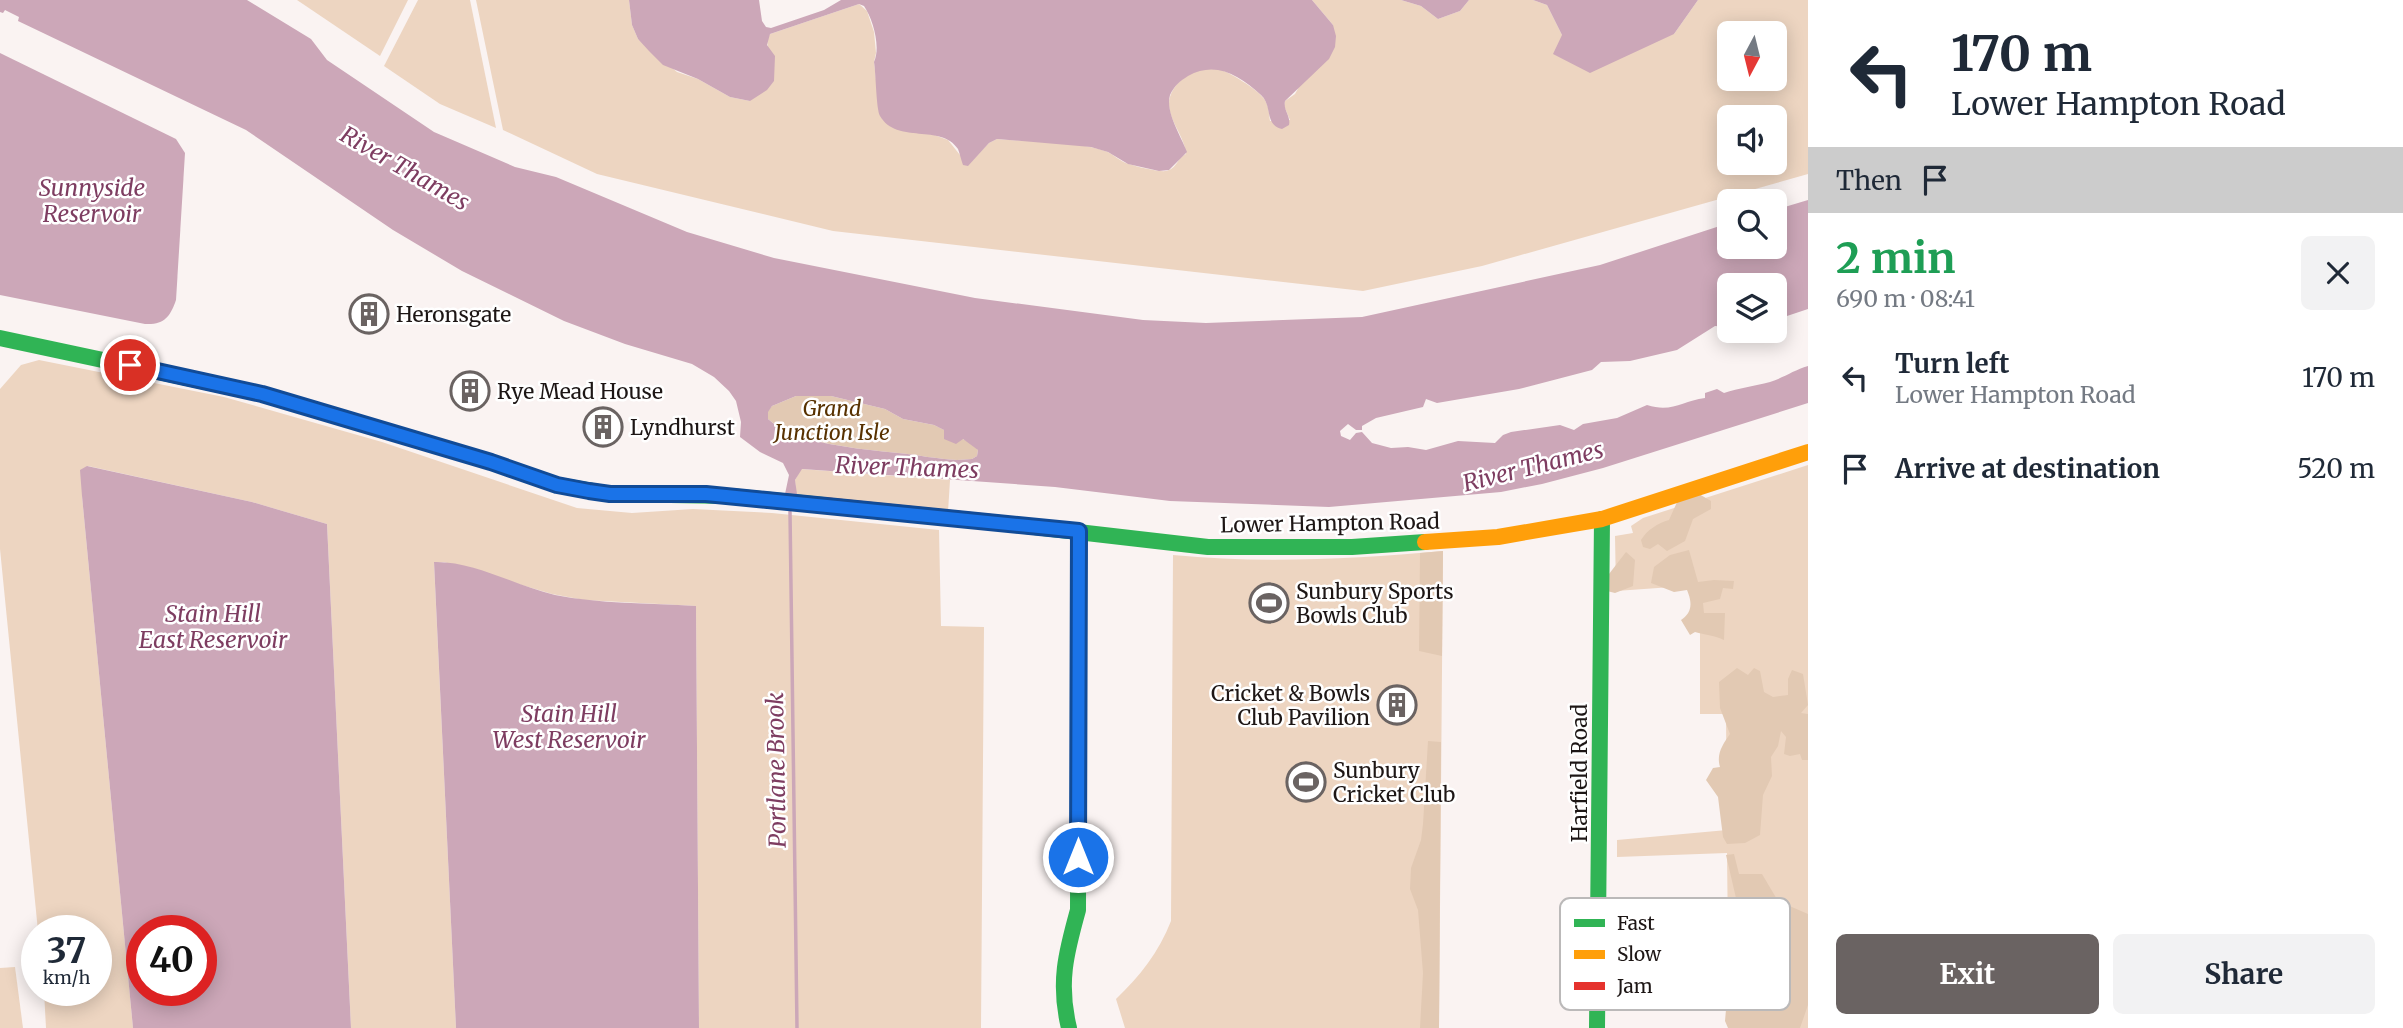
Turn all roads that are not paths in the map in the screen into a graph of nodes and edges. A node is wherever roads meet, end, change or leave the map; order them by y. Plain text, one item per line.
1 (0, 338) edge
2 (1808, 452) edge
3 (1602, 519) junction
4 (1079, 531) junction
5 (1598, 898) edge
6 (1597, 1010) edge
7 (1069, 1028) edge
8 (1597, 1028) edge

1 - 4 street, Lower Hampton Road
2 - 3 street, Lower Hampton Road
3 - 4 street, Lower Hampton Road
3 - 5 street, Harfield Road
4 - 7 street
6 - 8 street, Harfield Road

